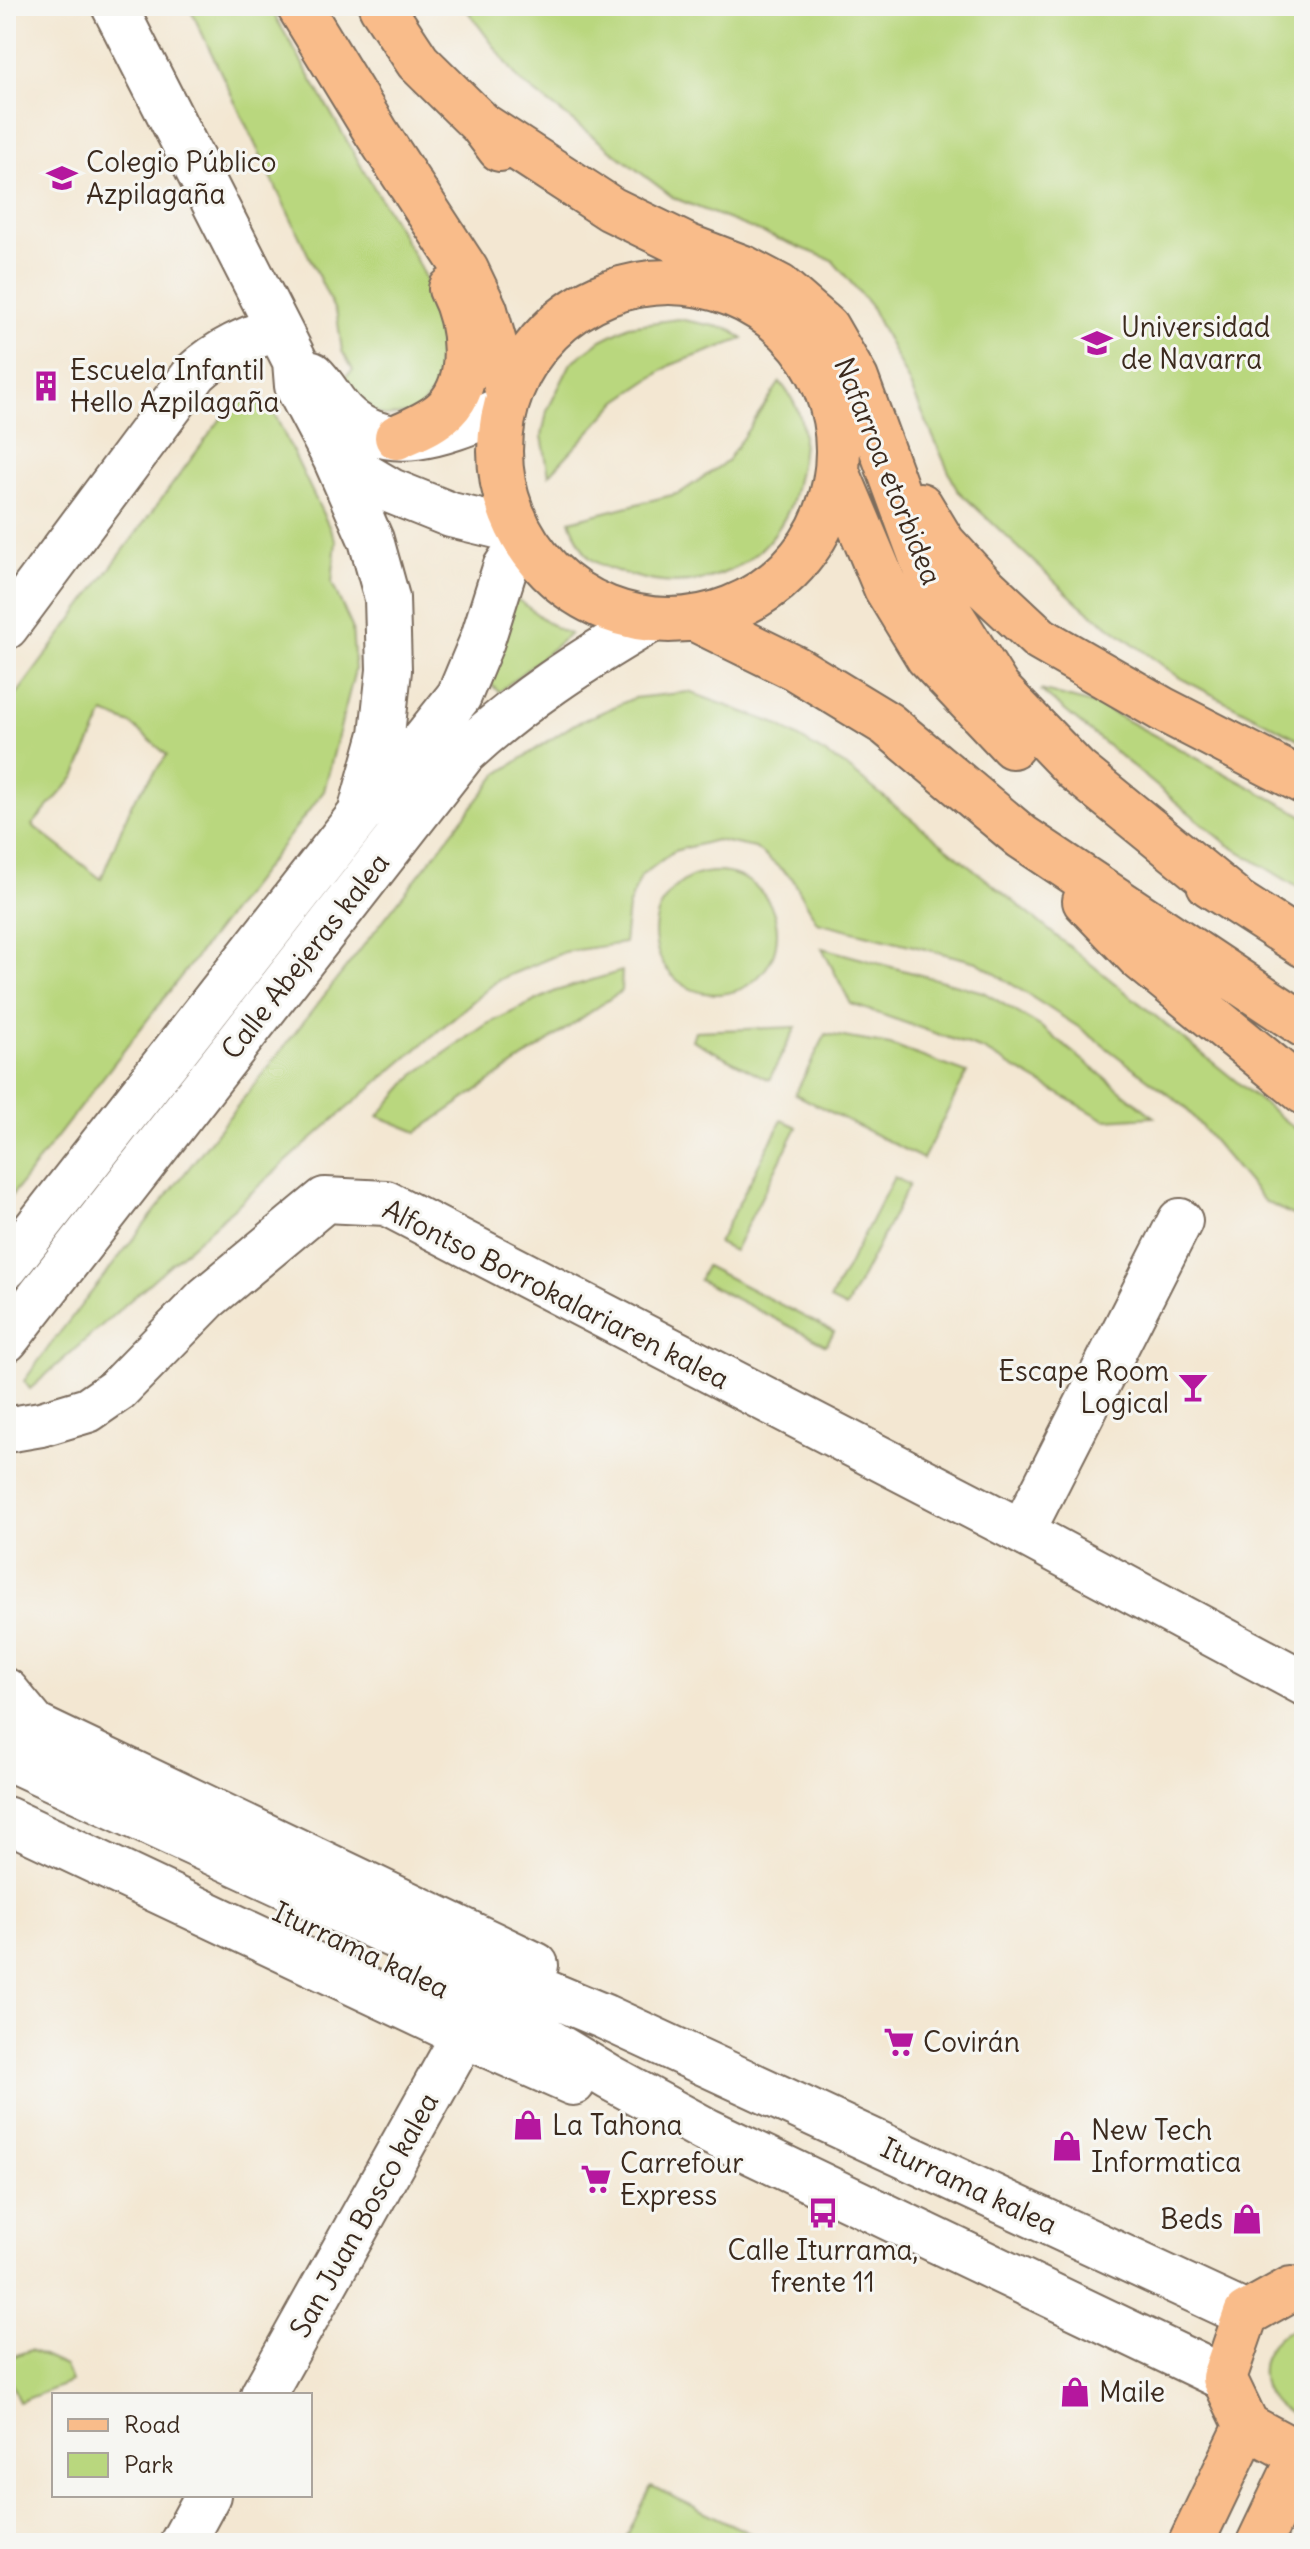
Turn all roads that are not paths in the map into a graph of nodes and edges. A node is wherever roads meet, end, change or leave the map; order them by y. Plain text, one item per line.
1 (114, 6) edge
2 (299, 6) edge
3 (381, 6) edge
4 (482, 125) junction
5 (376, 132) junction
6 (685, 282) junction
7 (286, 344) junction
8 (506, 401) junction
9 (872, 425) junction
10 (397, 437) junction
11 (335, 458) junction
12 (838, 474) junction
13 (521, 535) junction
14 (695, 619) junction
15 (650, 621) junction
16 (6, 627) edge
17 (1304, 782) edge
18 (361, 813) junction
19 (1022, 837) junction
20 (1232, 897) junction
21 (1304, 945) edge
22 (1304, 1025) edge
23 (1304, 1092) edge
24 (1180, 1221) dead end
25 (6, 1267) edge
26 (6, 1340) edge
27 (18, 1421) edge
28 (1022, 1532) junction
29 (1304, 1683) edge
30 (6, 1691) edge
31 (6, 1757) edge
32 (6, 1782) edge
33 (6, 1819) edge
34 (605, 2017) junction
35 (464, 2035) junction
36 (708, 2131) junction
37 (1300, 2281) edge
38 (1246, 2314) junction
39 (1224, 2378) junction
40 (264, 2393) edge
41 (1247, 2426) junction
42 (1302, 2454) edge
43 (207, 2497) edge
44 (182, 2543) edge
45 (1191, 2543) edge
46 (1259, 2543) edge

1 - 7 street
2 - 5 main road
3 - 4 main road, Nafarroa etorbidea
4 - 6 main road, Nafarroa etorbidea
4 - 9 main road, Nafarroa etorbidea
5 - 8 main road
5 - 10 main road
6 - 8 main road
6 - 12 main road
7 - 10 street
7 - 11 street
7 - 16 street
8 - 10 street
8 - 13 main road
9 - 17 main road
9 - 20 main road, Nafarroa etorbidea
11 - 13 street
11 - 18 street
12 - 14 main road
12 - 20 main road, Nafarroa etorbidea
13 - 15 main road
13 - 18 street, Calle Abejeras kalea
14 - 15 main road
14 - 19 main road
15 - 26 street, Calle Abejeras kalea
18 - 25 street, Calle Abejeras kalea
19 - 22 main road
19 - 23 main road
20 - 21 main road, Nafarroa etorbidea
24 - 28 street
27 - 28 street, Alfontso Borrokalariaren kalea
28 - 29 street, Alfontso Borrokalariaren kalea
30 - 34 street, Iturrama kalea
31 - 34 street, Iturrama kalea
32 - 36 street, Iturrama kalea
33 - 35 street, Iturrama kalea
34 - 38 street, Iturrama kalea
35 - 36 street, Iturrama kalea
35 - 40 street, San Juan Bosco kalea
36 - 39 street, Iturrama kalea
37 - 38 main road
38 - 39 main road
39 - 41 main road
41 - 42 main road
41 - 45 main road
42 - 46 main road
43 - 44 street

